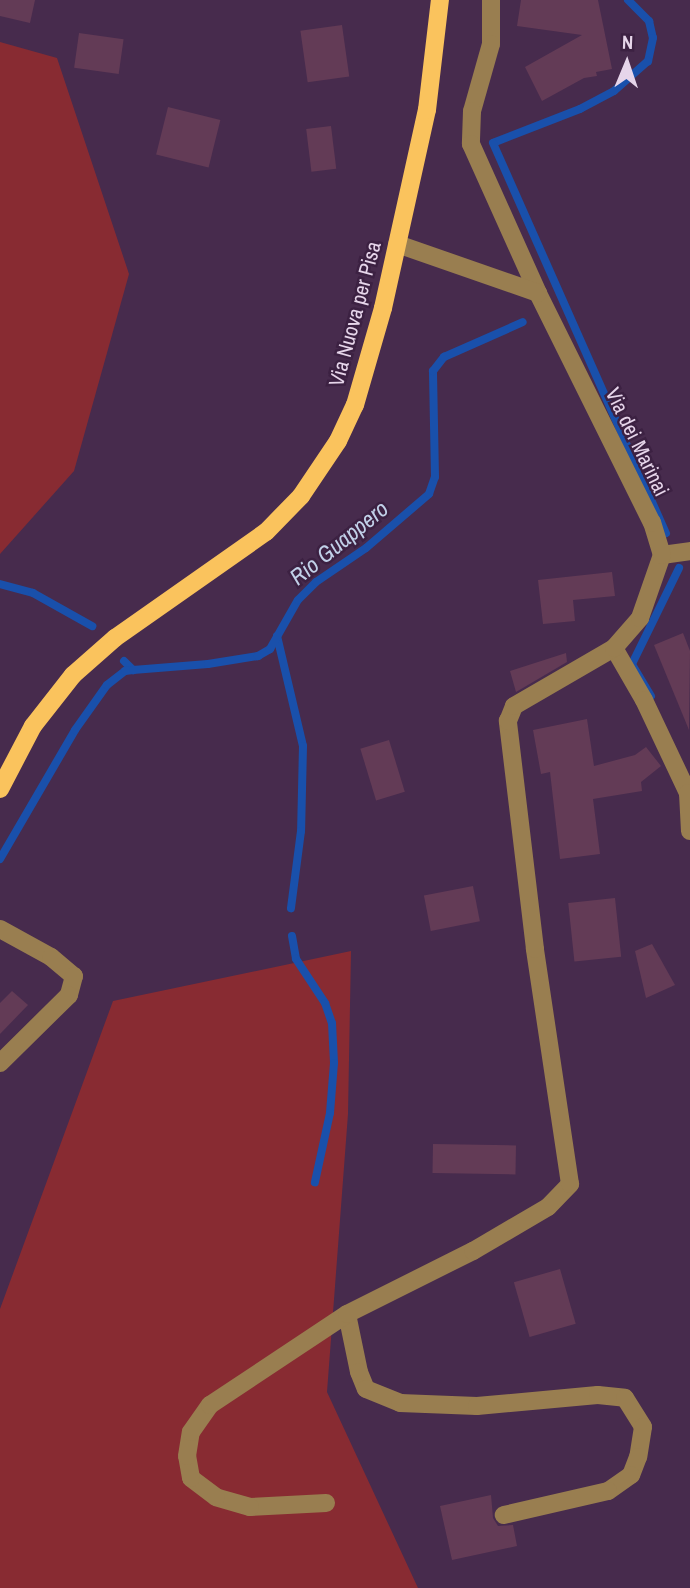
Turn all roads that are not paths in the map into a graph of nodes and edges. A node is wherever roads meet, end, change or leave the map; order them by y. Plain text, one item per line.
1 (440, 0) edge
2 (491, 0) edge
3 (397, 244) junction
4 (538, 293) junction
5 (690, 551) edge
6 (662, 555) junction
7 (614, 648) junction
8 (0, 789) edge
9 (690, 831) edge
10 (0, 929) edge
11 (0, 1063) edge
12 (347, 1314) junction
13 (326, 1503) dead end
14 (504, 1515) dead end

1 - 3 main road, Via Nuova per Pisa
2 - 4 street, Via dei Marinai
3 - 4 street
3 - 8 main road, Via Nuova per Pisa
4 - 6 street, Via dei Marinai
5 - 6 street
6 - 7 street
7 - 9 street
7 - 12 street
10 - 11 street
12 - 13 street
12 - 14 street

